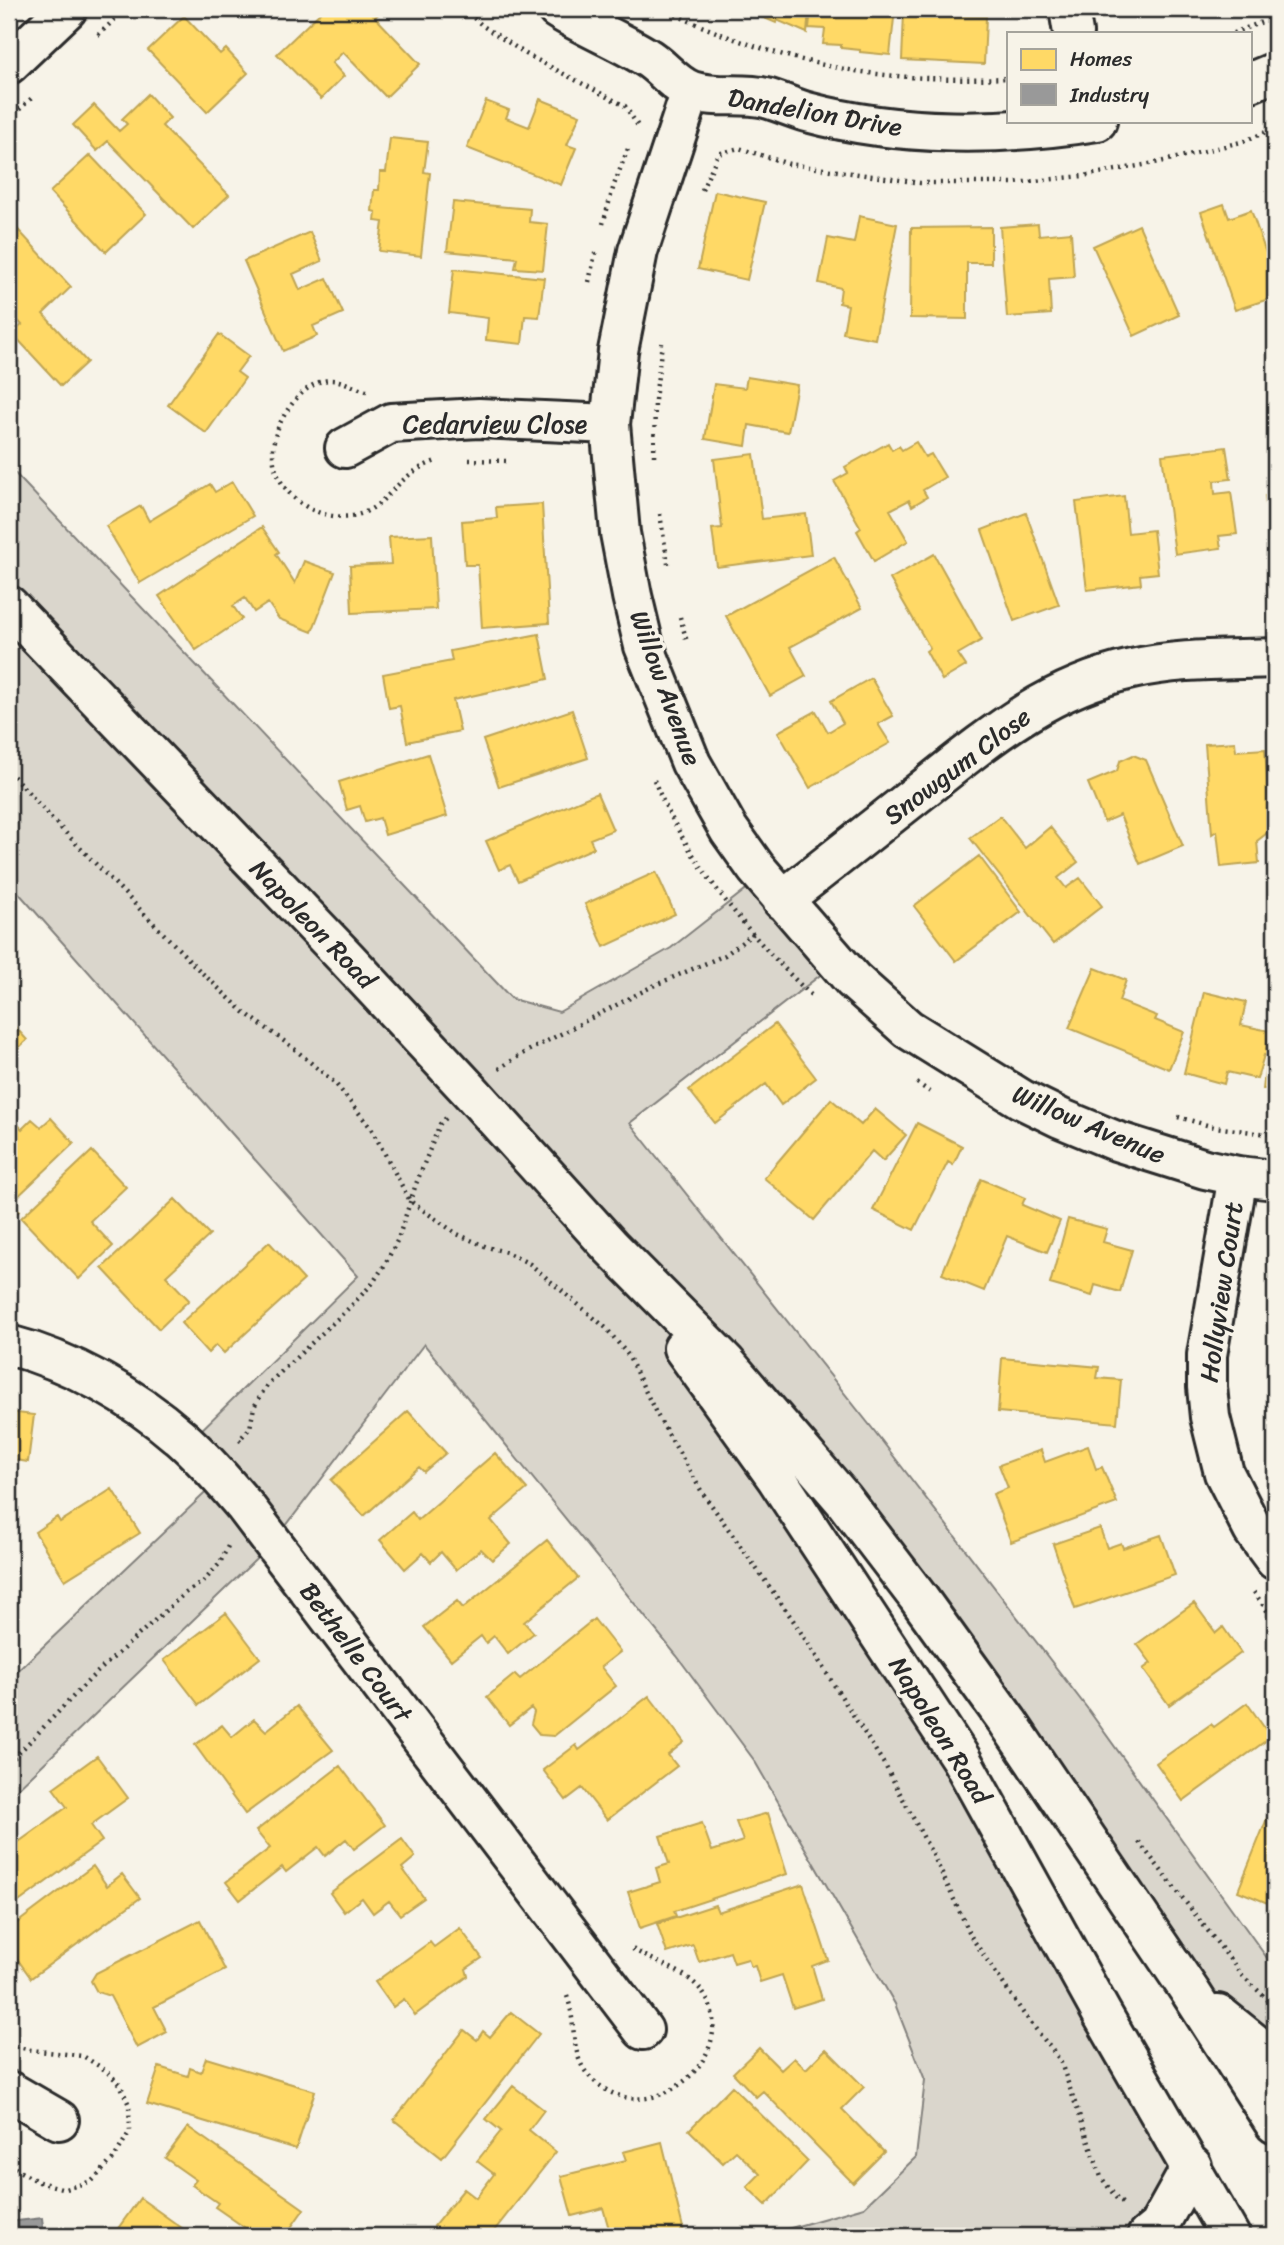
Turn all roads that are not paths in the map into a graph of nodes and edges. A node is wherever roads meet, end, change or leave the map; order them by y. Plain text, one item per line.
1 (67, 9) edge
2 (557, 9) edge
3 (1069, 9) edge
4 (1073, 32) edge
5 (9, 64) edge
6 (1275, 72) edge
7 (1252, 82) edge
8 (691, 91) junction
9 (1081, 122) edge
10 (610, 424) junction
11 (345, 448) dead end
12 (9, 606) edge
13 (1275, 658) edge
14 (782, 900) junction
15 (1237, 1176) junction
16 (1275, 1181) edge
17 (611, 1247) junction
18 (9, 1345) edge
19 (1275, 1560) edge
20 (1191, 1993) junction
21 (643, 2030) dead end
22 (1275, 2060) edge
23 (9, 2091) edge
24 (59, 2120) dead end
25 (1275, 2124) edge
26 (1192, 2166) junction
27 (1140, 2223) edge
28 (1230, 2236) edge

1 - 5 street
2 - 8 street, Dandelion Drive
3 - 4 street
6 - 7 street
8 - 9 street, Dandelion Drive
8 - 10 street, Willow Avenue
10 - 11 street, Cedarview Close
10 - 14 street, Willow Avenue
12 - 17 street, Napoleon Road
13 - 14 street, Snowgum Close
14 - 15 street, Willow Avenue
15 - 16 street, Willow Avenue
15 - 19 street, Hollyview Court
17 - 20 street, Napoleon Road
17 - 26 street, Napoleon Road
18 - 21 street, Bethelle Court
20 - 22 street
20 - 25 street, Napoleon Road
23 - 24 street
26 - 27 street
26 - 28 street, Napoleon Road

